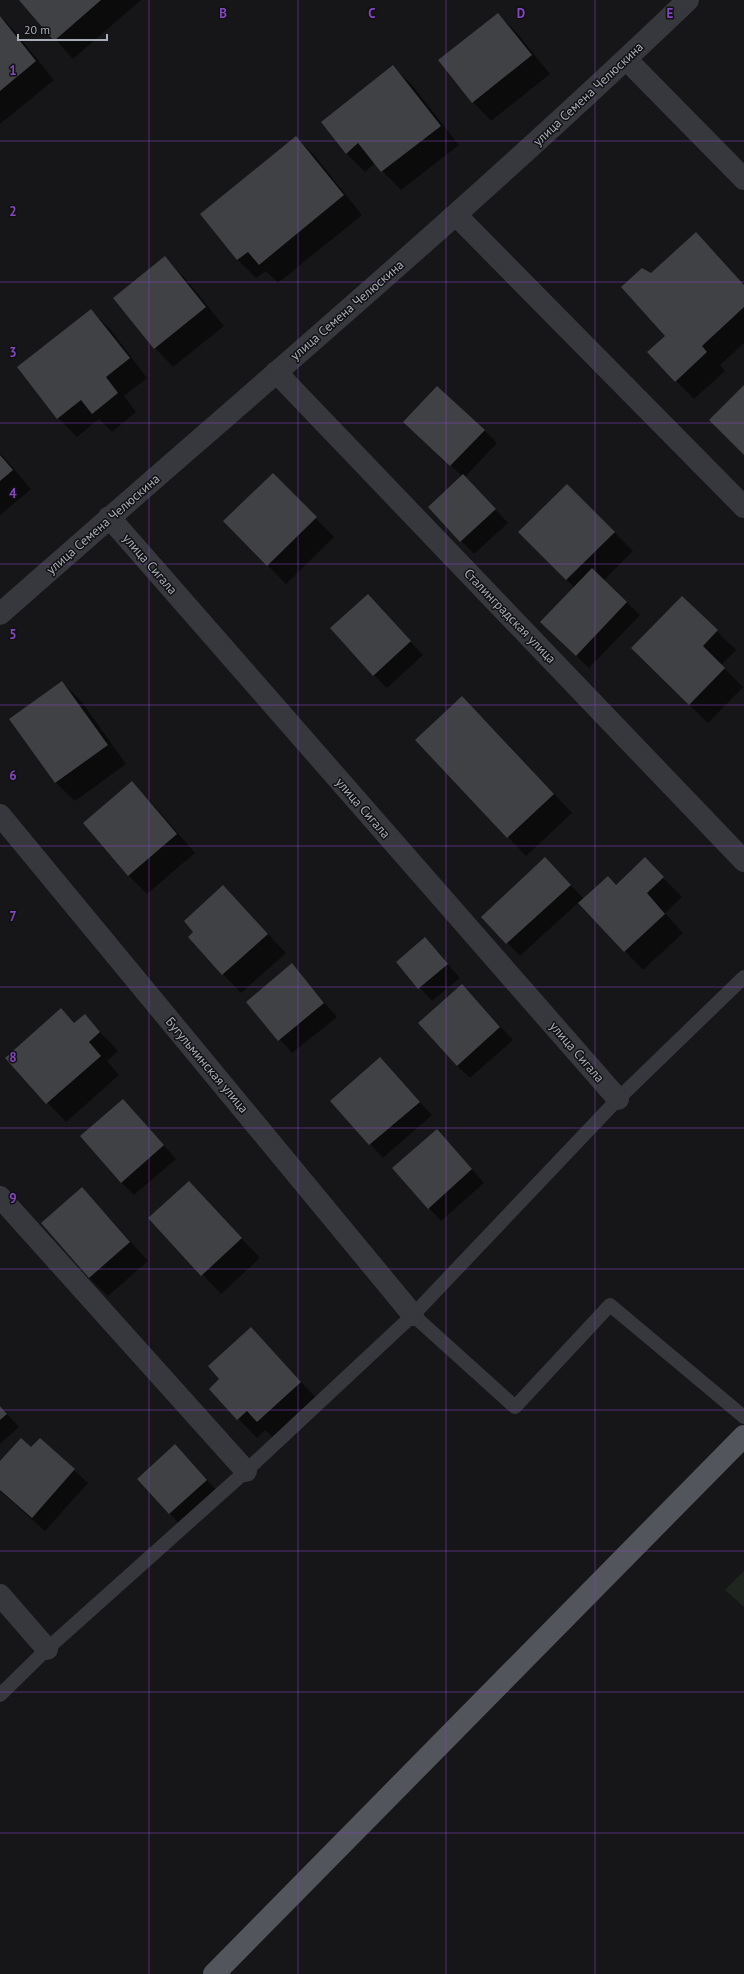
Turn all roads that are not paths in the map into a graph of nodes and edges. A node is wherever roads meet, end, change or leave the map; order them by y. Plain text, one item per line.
1 (688, 0) edge
2 (626, 59) junction
3 (744, 179) edge
4 (456, 215) junction
5 (276, 372) junction
6 (744, 507) edge
7 (109, 517) junction
8 (0, 614) edge
9 (0, 815) edge
10 (744, 861) edge
11 (744, 977) edge
12 (618, 1099) junction
13 (0, 1196) edge
14 (413, 1315) junction
15 (744, 1417) edge
16 (744, 1436) edge
17 (246, 1471) junction
18 (0, 1595) edge
19 (47, 1649) junction
20 (0, 1695) edge
21 (214, 1974) edge

1 - 2 street, улица Семена Челюскина
2 - 3 street
2 - 4 street, улица Семена Челюскина
4 - 5 street, улица Семена Челюскина
4 - 6 street
5 - 7 street, улица Семена Челюскина
5 - 10 street, Сталинградская улица
7 - 8 street, улица Семена Челюскина
7 - 12 street, улица Сигала
9 - 14 street, Бугульминская улица
11 - 12 lane
12 - 14 lane
13 - 17 street
14 - 15 lane
14 - 17 lane
16 - 21 main road
17 - 19 lane
18 - 19 street
19 - 20 lane

